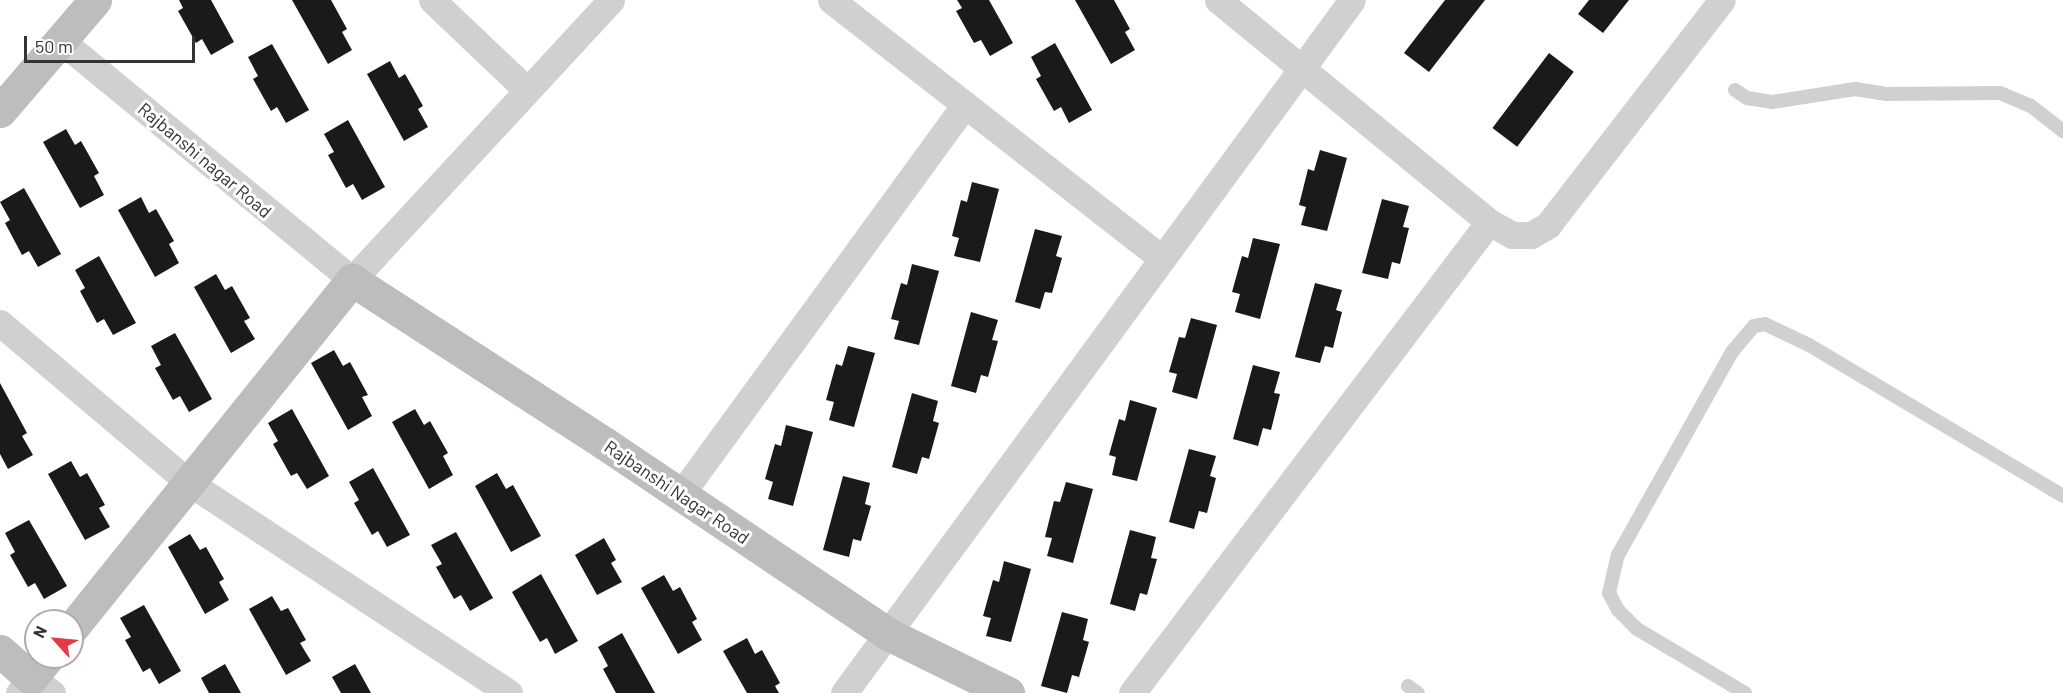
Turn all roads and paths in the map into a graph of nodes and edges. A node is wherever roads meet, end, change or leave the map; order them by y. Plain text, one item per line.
1 (95, 0) edge
2 (432, 0) edge
3 (611, 0) edge
4 (831, 0) edge
5 (1218, 0) edge
6 (1352, 0) edge
7 (1722, 0) edge
8 (59, 39) junction
9 (1301, 65) junction
10 (527, 90) junction
11 (1735, 90) dead end
12 (965, 105) junction
13 (0, 111) edge
14 (2063, 131) edge
15 (1489, 222) junction
16 (1161, 258) junction
17 (352, 280) junction
18 (0, 323) edge
19 (188, 482) junction
20 (681, 494) junction
21 (2063, 496) edge
22 (84, 613) edge
23 (888, 634) junction
24 (0, 651) edge
25 (38, 680) edge
26 (509, 693) edge
27 (844, 693) edge
28 (1008, 693) edge
29 (1132, 693) edge
30 (1745, 693) edge

1 - 8 street
2 - 10 street
3 - 10 street
4 - 12 street
5 - 9 street
6 - 9 street
7 - 15 street
8 - 13 street
8 - 17 street, Rajbanshi nagar Road
9 - 15 street
9 - 16 street
10 - 17 street
11 - 14 lane
12 - 16 street
12 - 20 street
15 - 29 street
16 - 23 street
17 - 19 street
17 - 20 street, Rajbanshi Nagar Road
18 - 19 street
19 - 22 street
19 - 26 street
20 - 23 street, Rajbanshi Nagar Road
21 - 30 lane
23 - 27 street
23 - 28 street, Rajbanshi Nagar Road
24 - 25 street

